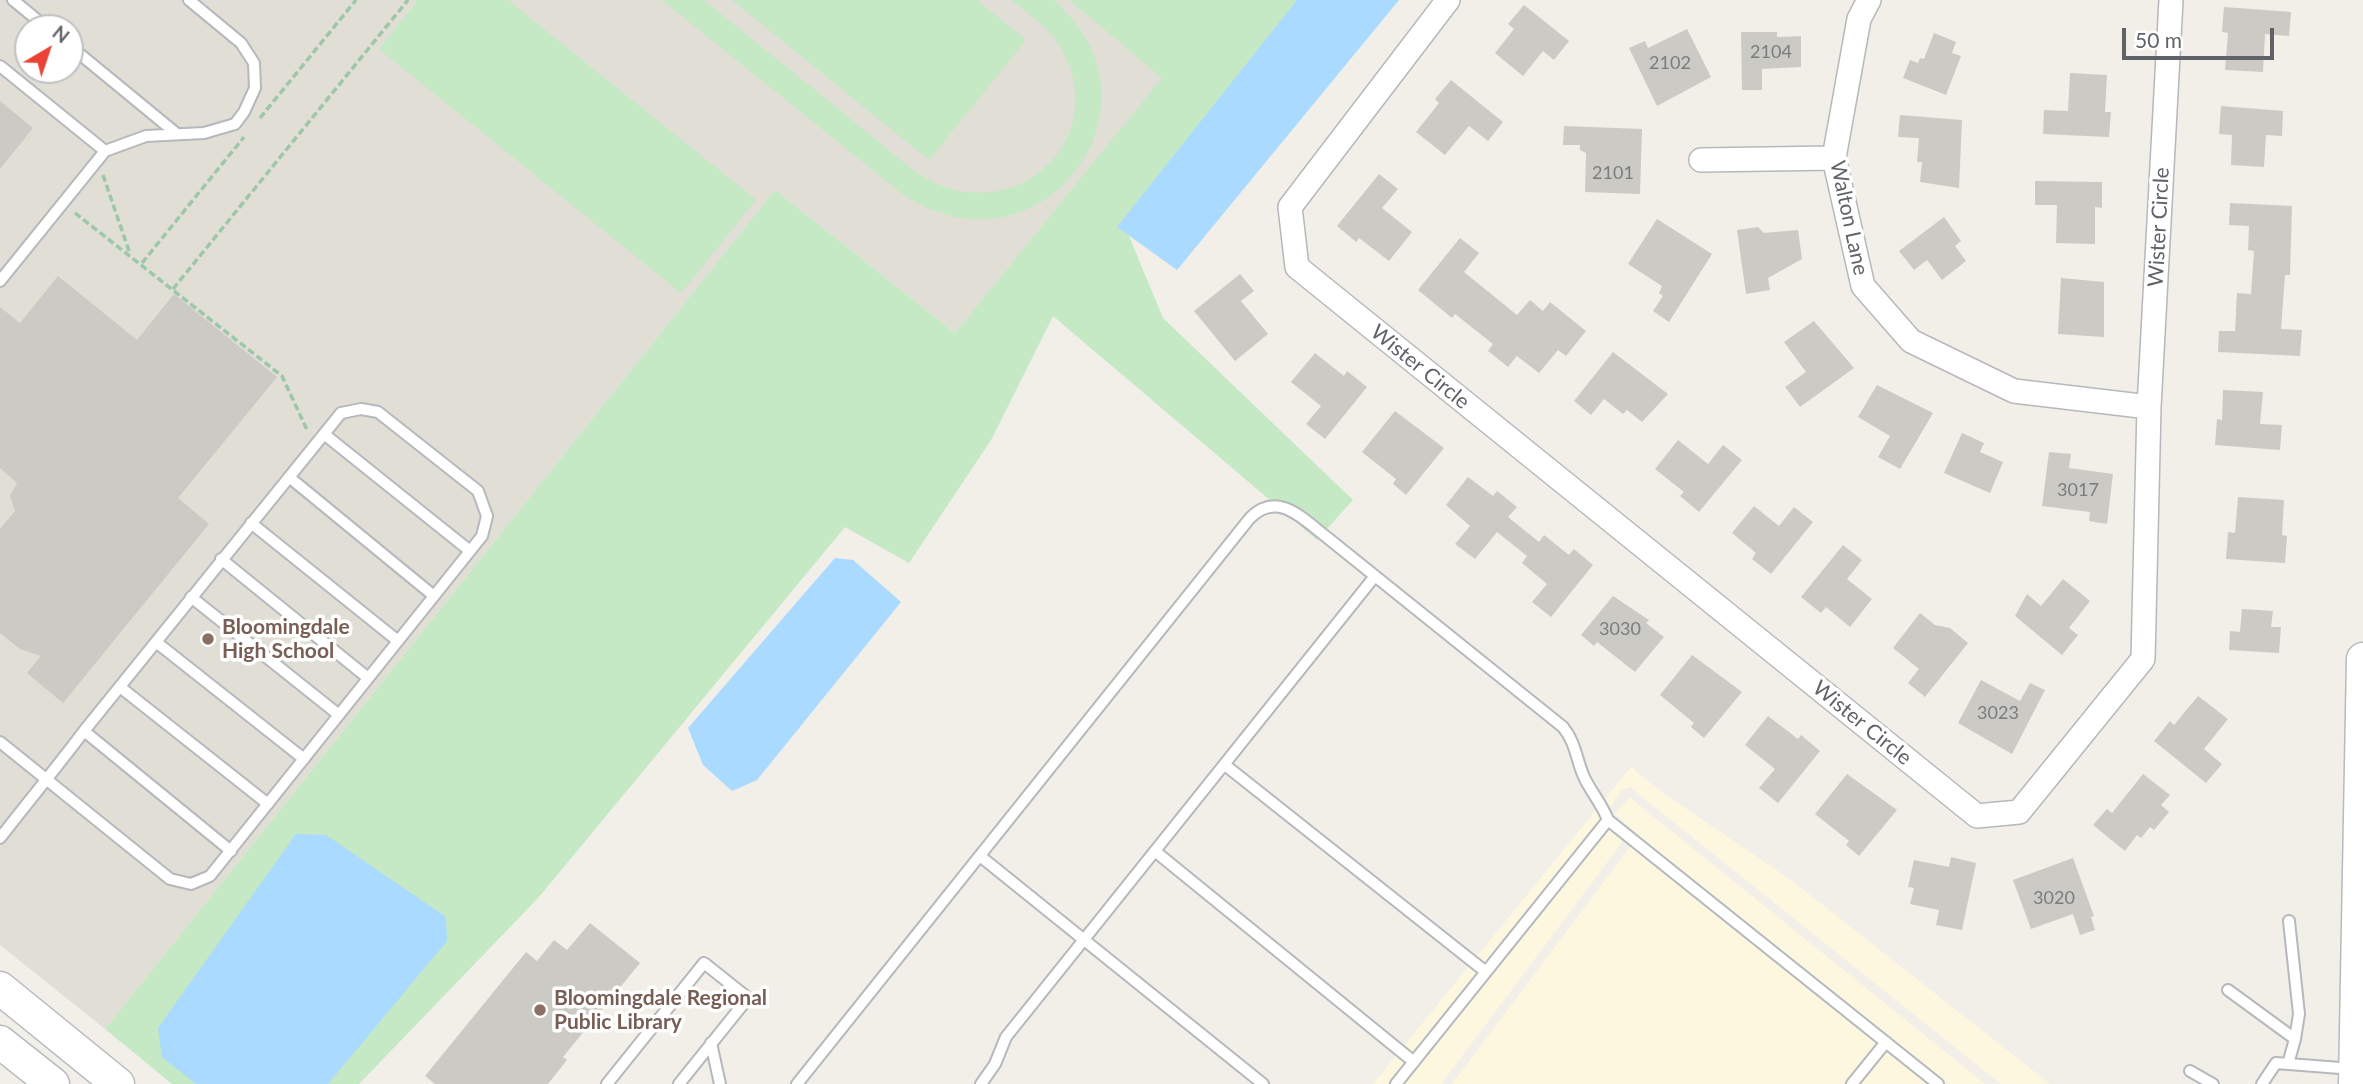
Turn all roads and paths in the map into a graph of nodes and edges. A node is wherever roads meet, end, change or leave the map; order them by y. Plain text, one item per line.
1 (13, 0) edge
2 (189, 0) edge
3 (408, 0) edge
4 (1448, 0) edge
5 (1869, 0) edge
6 (2171, 0) edge
7 (30, 14) edge
8 (84, 58) edge
9 (0, 66) edge
10 (177, 134) junction
11 (105, 151) junction
12 (1834, 158) junction
13 (1701, 160) dead end
14 (101, 170) dead end
15 (63, 203) junction
16 (130, 254) junction
17 (0, 281) edge
18 (173, 289) junction
19 (2149, 407) junction
20 (324, 434) junction
21 (314, 446) junction
22 (289, 477) junction
23 (251, 523) junction
24 (470, 551) junction
25 (221, 559) junction
26 (1375, 576) junction
27 (434, 596) junction
28 (191, 597) junction
29 (398, 641) junction
30 (156, 642) junction
31 (2363, 659) edge
32 (368, 678) junction
33 (120, 687) junction
34 (339, 715) junction
35 (84, 731) junction
36 (0, 742) edge
37 (304, 759) junction
38 (1225, 765) junction
39 (46, 779) junction
40 (268, 804) junction
41 (1608, 820) junction
42 (0, 838) edge
43 (231, 851) junction
44 (1156, 852) junction
45 (979, 856) junction
46 (2288, 921) dead end
47 (1085, 941) junction
48 (1486, 972) junction
49 (0, 988) edge
50 (2228, 990) dead end
51 (2295, 1039) junction
52 (0, 1042) edge
53 (1886, 1042) junction
54 (711, 1044) junction
55 (1414, 1062) junction
56 (2357, 1062) edge
57 (2288, 1064) junction
58 (2190, 1071) dead end
59 (52, 1084) edge
60 (118, 1084) edge
61 (607, 1084) edge
62 (679, 1084) edge
63 (720, 1084) edge
64 (797, 1084) edge
65 (981, 1084) edge
66 (1263, 1084) edge
67 (1396, 1084) edge
68 (1852, 1084) edge
69 (1938, 1084) edge
70 (2213, 1084) edge
71 (2262, 1084) edge

1 - 7 lane
2 - 10 lane
3 - 18 path
4 - 19 street, Wister Circle
5 - 12 street, Walton Lane
6 - 19 street, Wister Circle
8 - 10 lane
9 - 11 lane
10 - 11 lane
11 - 15 lane
12 - 13 street
12 - 19 street, Walton Lane
14 - 16 path
15 - 16 path
15 - 17 lane
16 - 18 path
18 - 21 path
20 - 21 lane
20 - 24 lane
20 - 24 lane
21 - 22 lane
22 - 23 lane
22 - 27 lane
23 - 25 lane
23 - 29 lane
24 - 27 lane
25 - 28 lane
25 - 32 lane
26 - 38 lane
26 - 41 lane
26 - 45 lane
27 - 29 lane
28 - 30 lane
28 - 34 lane
29 - 32 lane
30 - 33 lane
30 - 37 lane
31 - 56 main road
32 - 34 lane
33 - 35 lane
33 - 40 lane
34 - 37 lane
35 - 39 lane
35 - 43 lane
36 - 39 lane
37 - 40 lane
38 - 44 lane
38 - 48 lane
39 - 42 lane
39 - 43 lane
40 - 43 lane
41 - 48 lane
41 - 53 lane
44 - 47 lane
44 - 55 lane
45 - 47 lane
45 - 64 lane
46 - 51 lane
47 - 65 lane
47 - 66 lane
48 - 55 lane
49 - 60 main road
50 - 51 lane
51 - 57 lane
52 - 59 main road
53 - 68 lane
53 - 69 lane
54 - 61 lane
54 - 62 lane
54 - 63 lane
55 - 67 lane
56 - 57 lane
57 - 71 lane
58 - 70 lane

